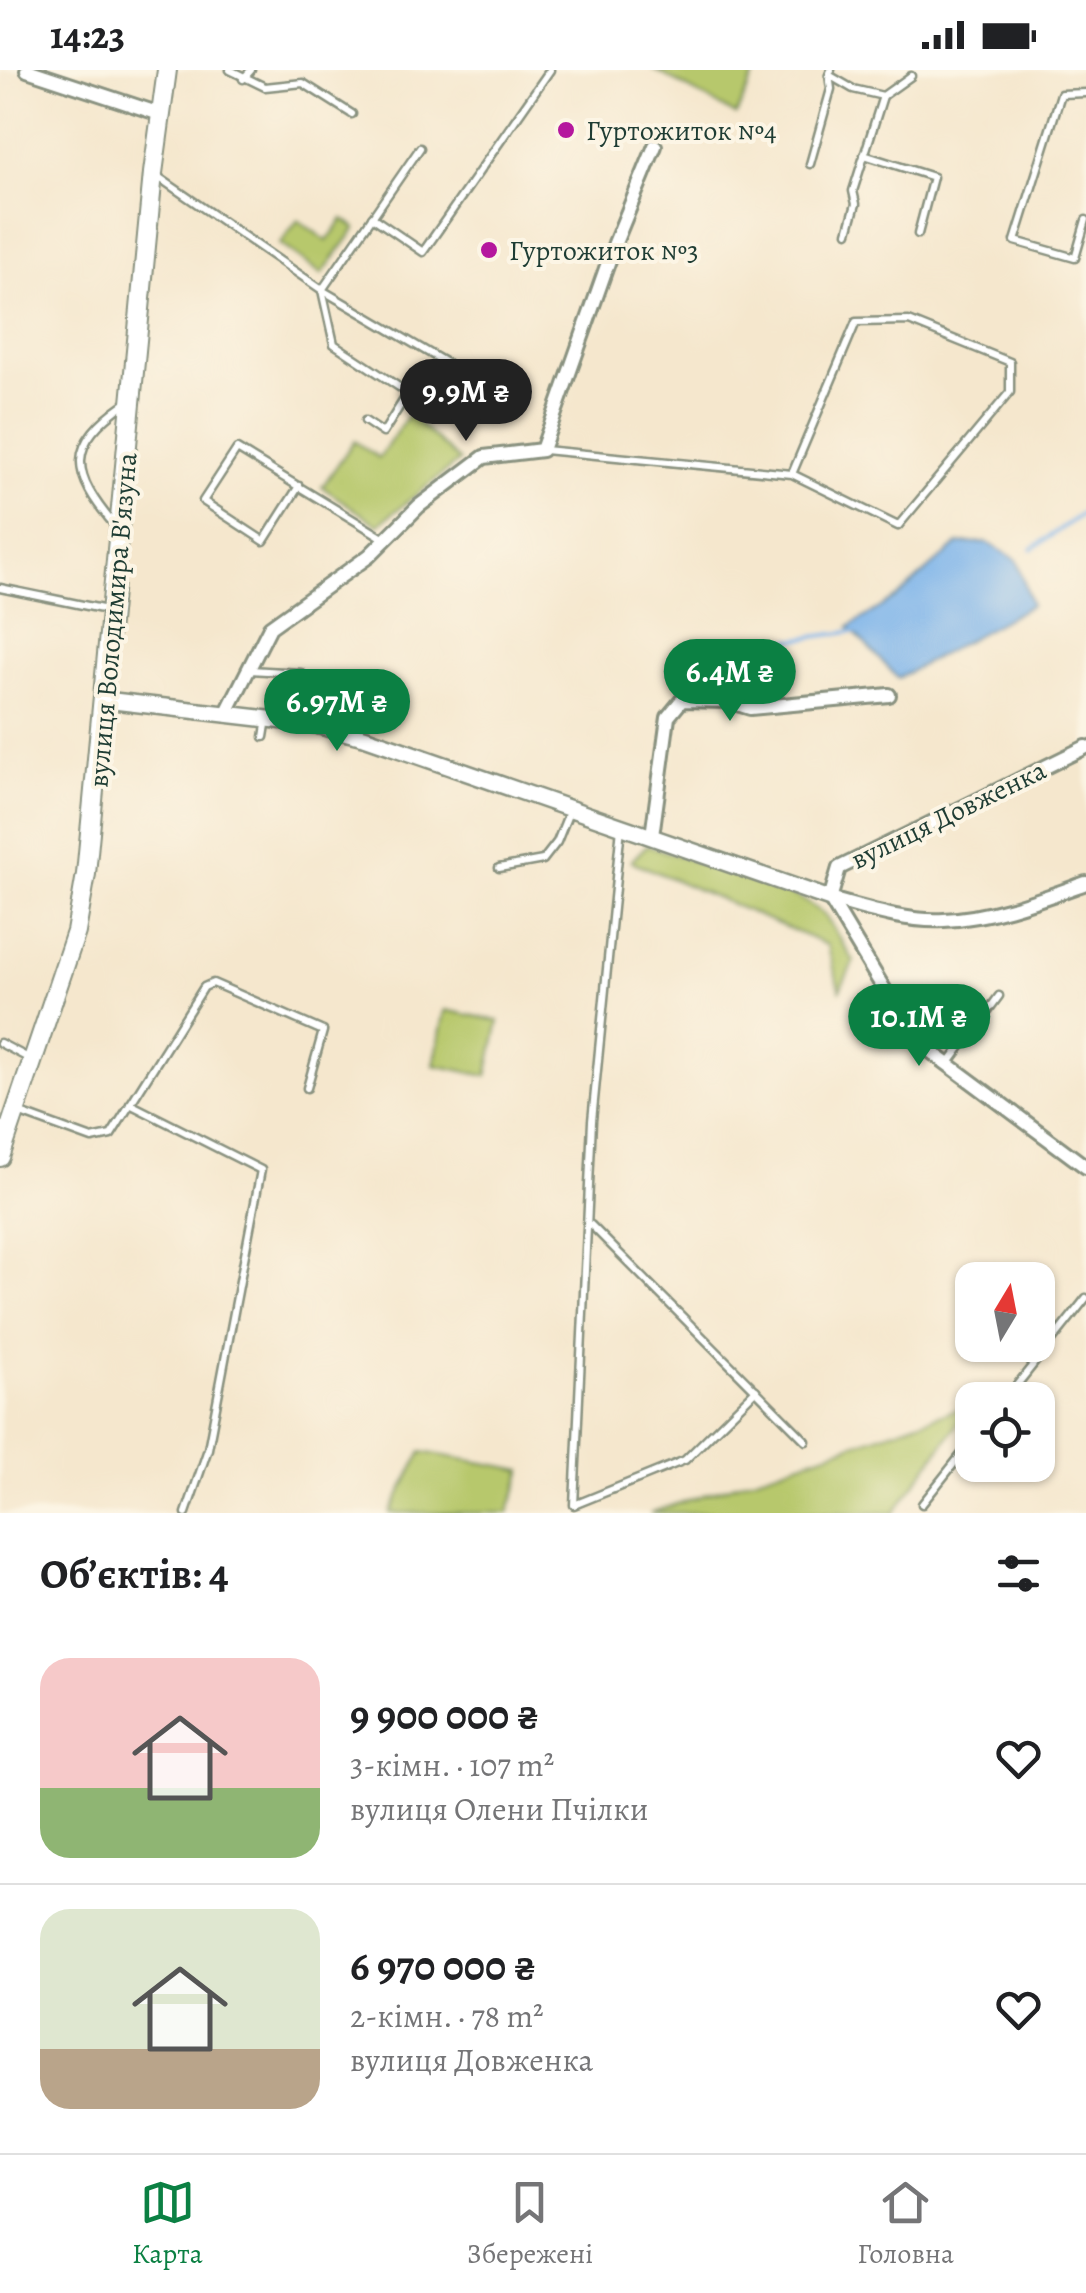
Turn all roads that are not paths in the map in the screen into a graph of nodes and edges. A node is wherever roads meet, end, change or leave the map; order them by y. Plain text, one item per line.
1 (27, 70) edge
2 (167, 70) edge
3 (230, 70) edge
4 (251, 70) edge
5 (550, 70) edge
6 (830, 73) edge
7 (911, 76) dead end
8 (243, 79) junction
9 (1086, 93) edge
10 (882, 96) junction
11 (160, 114) junction
12 (352, 114) dead end
13 (656, 146) dead end
14 (420, 148) dead end
15 (864, 154) junction
16 (810, 164) dead end
17 (153, 173) junction
18 (372, 217) junction
19 (1086, 220) edge
20 (848, 232) dead end
21 (918, 234) dead end
22 (322, 290) junction
23 (494, 391) dead end
24 (132, 398) junction
25 (365, 422) dead end
26 (542, 450) junction
27 (792, 474) junction
28 (299, 486) junction
29 (120, 532) junction
30 (386, 540) junction
31 (0, 588) edge
32 (113, 611) junction
33 (248, 670) junction
34 (302, 673) dead end
35 (889, 694) dead end
36 (105, 700) junction
37 (226, 714) junction
38 (267, 719) junction
39 (264, 737) dead end
40 (1086, 746) edge
41 (569, 810) junction
42 (621, 825) junction
43 (652, 836) junction
44 (499, 868) dead end
45 (1086, 883) edge
46 (830, 899) junction
47 (999, 996) dead end
48 (0, 1043) edge
49 (34, 1060) junction
50 (948, 1064) junction
51 (307, 1088) dead end
52 (130, 1104) junction
53 (16, 1112) junction
54 (0, 1158) edge
55 (1086, 1167) edge
56 (590, 1224) junction
57 (1086, 1298) edge
58 (1019, 1382) edge
59 (756, 1390) junction
60 (806, 1440) dead end
61 (955, 1462) edge
62 (922, 1504) dead end
63 (186, 1513) edge

1 - 11 street
2 - 11 main road, вулиця Володимира В'язуна
3 - 8 lane
4 - 8 lane
5 - 18 lane
6 - 10 lane
6 - 16 lane
7 - 10 lane
8 - 12 lane
9 - 19 lane
10 - 15 lane
11 - 17 main road, вулиця Володимира В'язуна
13 - 26 street
14 - 18 lane
15 - 20 lane
15 - 21 lane
17 - 22 lane
17 - 24 main road, вулиця Володимира В'язуна
18 - 22 lane
22 - 23 lane
22 - 25 lane
24 - 29 main road, вулиця Володимира В'язуна
24 - 29 lane
26 - 27 lane
26 - 30 street
27 - 27 lane
28 - 28 lane
28 - 30 lane
29 - 32 main road, вулиця Володимира В'язуна
30 - 33 street
31 - 32 lane
32 - 36 main road, вулиця Володимира В'язуна
33 - 34 lane
33 - 37 street
35 - 43 street
36 - 37 street, вулиця Довженка
36 - 49 main road, вулиця Володимира В'язуна
37 - 38 street, вулиця Довженка
38 - 39 lane
38 - 41 street, вулиця Довженка
40 - 46 street, вулиця Довженка
41 - 42 street, вулиця Довженка
41 - 44 lane
42 - 43 street, вулиця Довженка
42 - 56 lane
43 - 46 street, вулиця Довженка
45 - 46 street, вулиця Довженка
46 - 50 street
47 - 50 lane
48 - 49 lane
49 - 53 main road, вулиця Володимира В'язуна
50 - 55 street
51 - 52 lane
52 - 53 lane
52 - 63 lane
53 - 54 main road, вулиця Володимира В'язуна
56 - 59 lane
56 - 59 lane
57 - 58 lane
59 - 60 lane
61 - 62 lane

